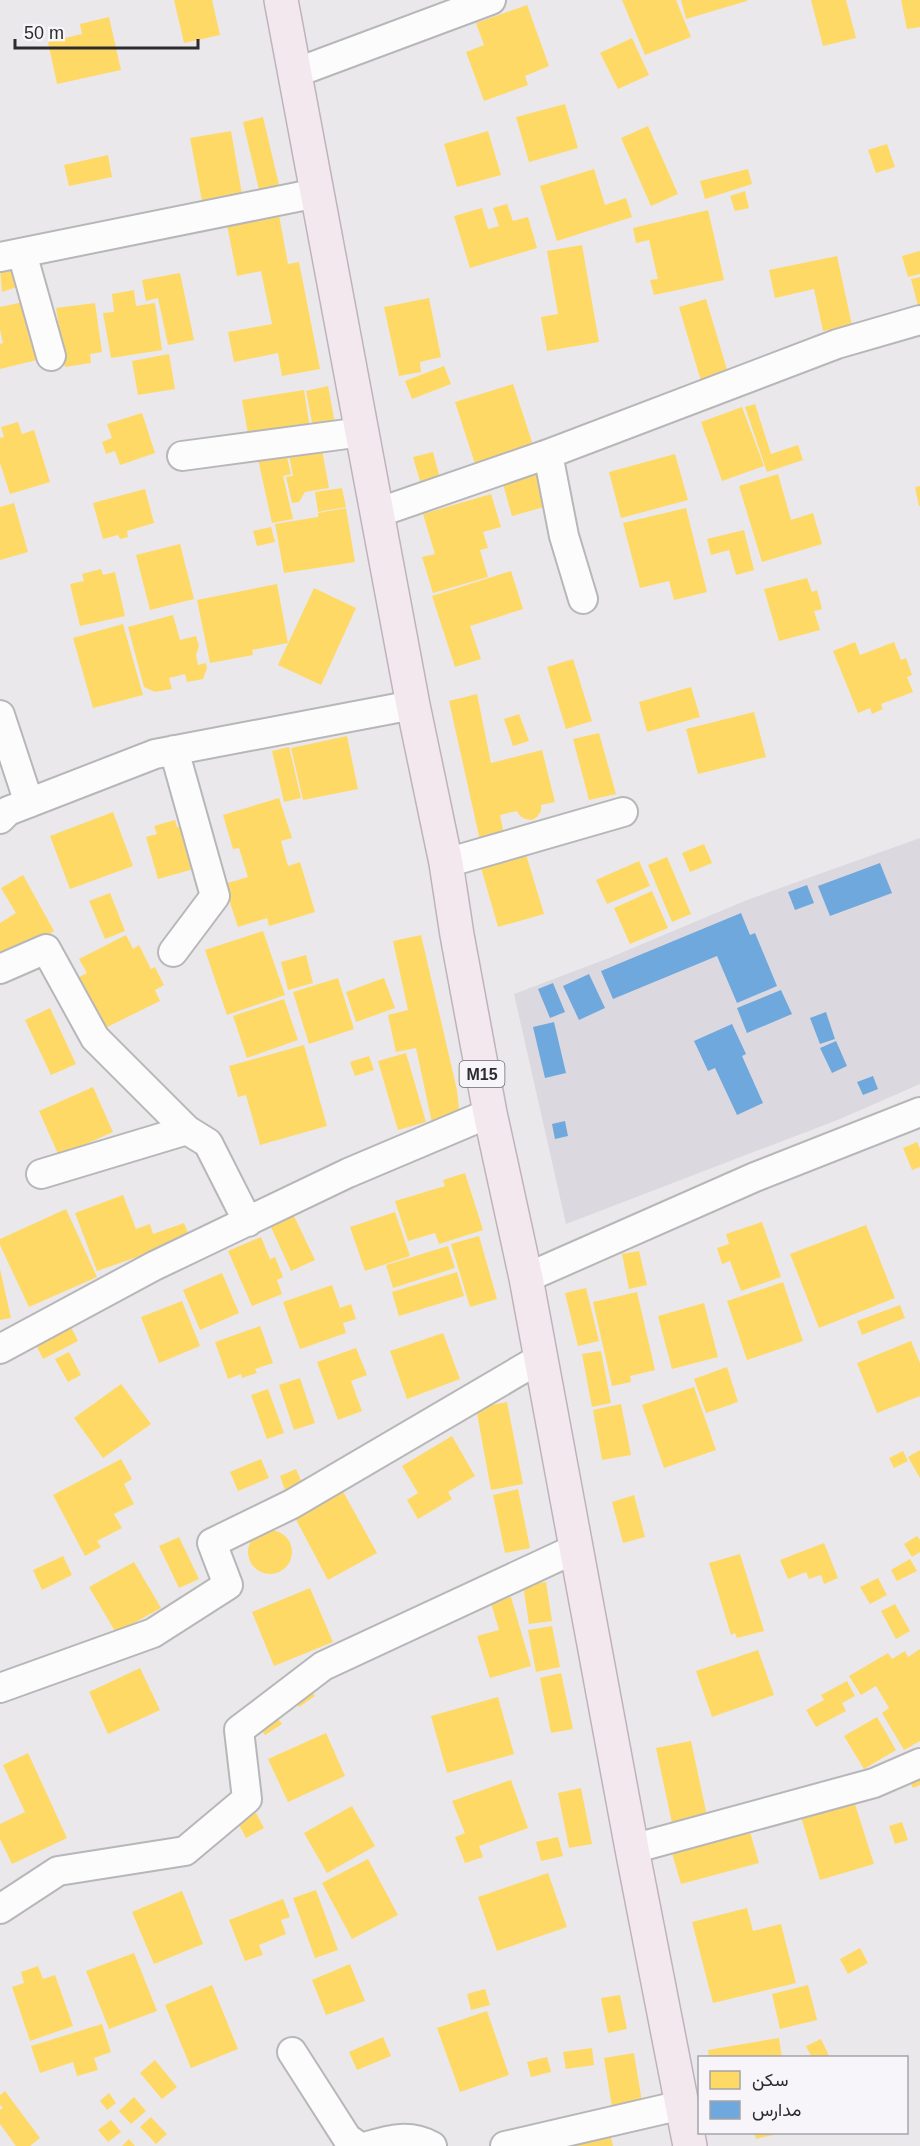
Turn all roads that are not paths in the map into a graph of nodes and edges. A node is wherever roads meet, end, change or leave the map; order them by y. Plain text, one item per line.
1 (281, 0) edge
2 (491, 0) edge
3 (295, 74) junction
4 (317, 193) junction
5 (11, 255) edge
6 (920, 320) edge
7 (51, 356) dead end
8 (362, 432) junction
9 (548, 454) junction
10 (182, 456) dead end
11 (377, 513) junction
12 (583, 599) dead end
13 (413, 705) junction
14 (0, 715) edge
15 (174, 750) junction
16 (29, 803) junction
17 (623, 813) dead end
18 (0, 819) edge
19 (446, 863) junction
20 (172, 952) dead end
21 (0, 969) edge
22 (920, 1112) edge
23 (490, 1113) junction
24 (187, 1130) junction
25 (41, 1174) dead end
26 (248, 1222) junction
27 (526, 1278) junction
28 (0, 1349) edge
29 (541, 1358) junction
30 (577, 1548) junction
31 (0, 1688) edge
32 (920, 1762) edge
33 (632, 1849) junction
34 (0, 1909) edge
35 (292, 2052) dead end
36 (682, 2105) junction
37 (358, 2146) edge
38 (368, 2146) edge
39 (432, 2146) edge
40 (505, 2146) edge
41 (690, 2146) edge

1 - 3 highway, M15
2 - 3 street
3 - 4 highway, M15
4 - 5 street
4 - 8 highway, M15
5 - 7 street
6 - 9 street
8 - 10 street
8 - 11 highway, M15
9 - 11 street
9 - 12 street
11 - 13 highway, M15
13 - 15 street
13 - 19 highway, M15
14 - 16 street
15 - 16 street
15 - 20 street
16 - 18 street
17 - 19 street
19 - 23 highway, M15
21 - 24 street
22 - 27 street
23 - 26 street
23 - 27 highway, M15
24 - 25 street
24 - 26 street
26 - 28 street
27 - 29 highway, M15
29 - 30 highway, M15
29 - 31 street
30 - 33 highway, M15
30 - 34 street
32 - 33 street
33 - 36 highway, M15
35 - 37 street
36 - 40 street
36 - 41 highway, M15
38 - 39 street

